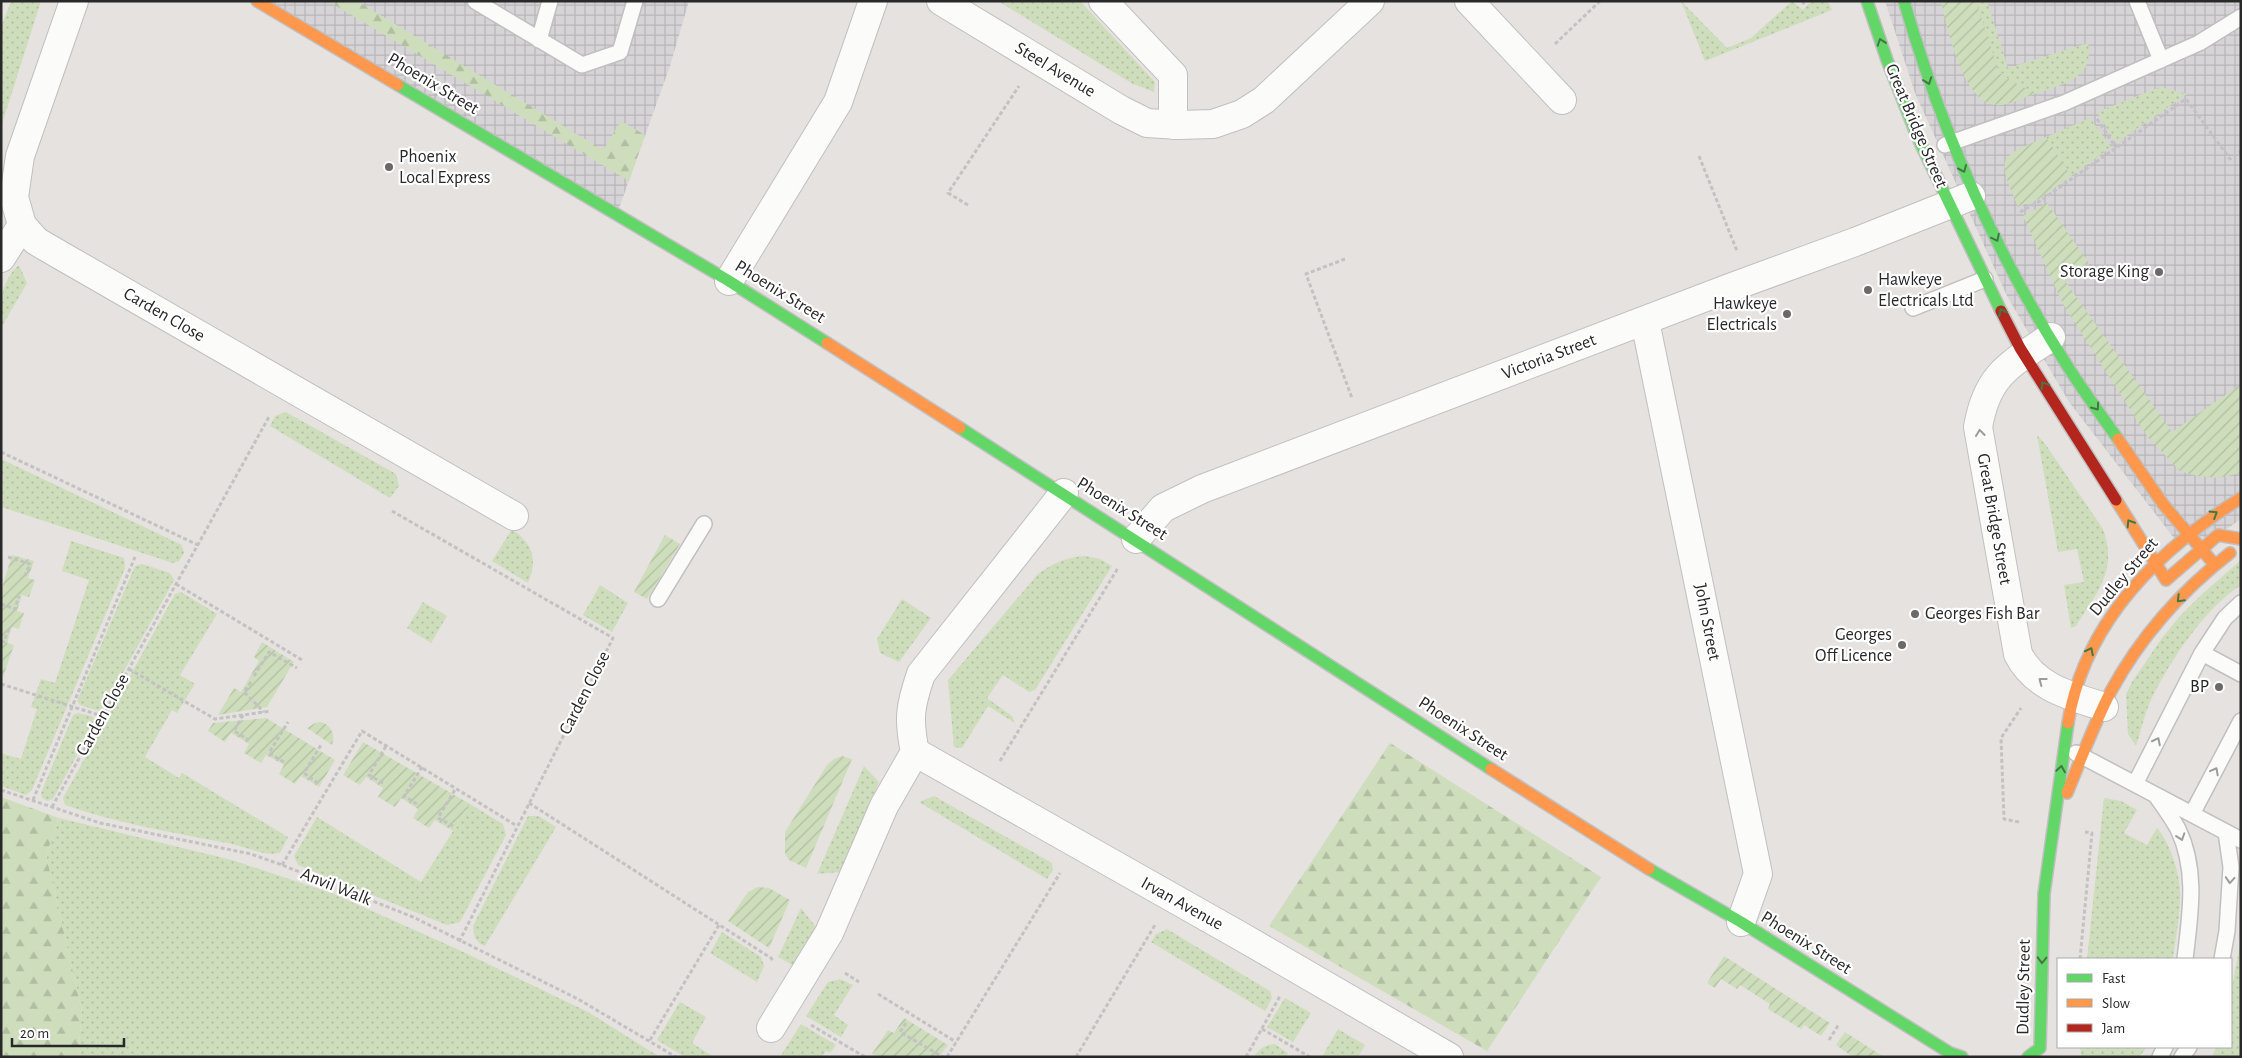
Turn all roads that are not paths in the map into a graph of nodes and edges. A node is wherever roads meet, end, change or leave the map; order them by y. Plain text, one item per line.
1 (74, 1) edge
2 (257, 1) edge
3 (475, 1) edge
4 (550, 1) edge
5 (635, 1) edge
6 (873, 1) edge
7 (941, 1) edge
8 (1103, 1) edge
9 (1370, 1) edge
10 (1469, 1) edge
11 (1867, 1) edge
12 (1904, 1) edge
13 (2137, 1) edge
14 (2241, 17) edge
15 (540, 40) junction
16 (2161, 60) junction
17 (1562, 100) dead end
18 (1173, 124) junction
19 (1952, 143) junction
20 (1925, 152) junction
21 (1975, 194) junction
22 (1950, 205) junction
23 (22, 225) junction
24 (1, 258) edge
25 (1985, 279) junction
26 (729, 281) junction
27 (1913, 308) dead end
28 (1645, 321) junction
29 (2050, 337) junction
30 (2025, 355) junction
31 (1064, 493) junction
32 (2241, 498) edge
33 (514, 516) dead end
34 (704, 524) dead end
35 (2188, 533) junction
36 (1136, 539) junction
37 (2241, 539) edge
38 (2241, 545) edge
39 (2201, 549) junction
40 (2156, 564) junction
41 (2215, 565) junction
42 (658, 599) dead end
43 (2241, 603) edge
44 (2202, 653) junction
45 (2241, 674) edge
46 (2074, 697) junction
47 (2104, 707) junction
48 (2241, 721) edge
49 (2064, 747) junction
50 (915, 752) junction
51 (2083, 757) junction
52 (2135, 784) junction
53 (2156, 795) junction
54 (2192, 814) junction
55 (2052, 827) junction
56 (2226, 832) junction
57 (2241, 840) edge
58 (2043, 912) junction
59 (1741, 922) junction
60 (2056, 944) dead end
61 (2032, 954) dead end
62 (2185, 958) edge
63 (2222, 958) edge
64 (770, 1028) dead end
65 (2024, 1054) edge
66 (1448, 1057) edge
67 (1962, 1057) edge

1 - 23 street, Carden Close
2 - 26 main road, Phoenix Street
3 - 15 lane
4 - 15 lane
5 - 15 lane
6 - 26 street
7 - 18 street, Steel Avenue
8 - 18 street
9 - 18 street, Steel Avenue
10 - 17 street
20 -> 11 main road, Great Bridge Street
12 -> 19 main road, Great Bridge Street
13 - 16 lane
14 - 16 lane
16 - 19 lane
19 - 20 lane
19 -> 21 main road, Great Bridge Street
20 - 22 main road, Great Bridge Street
21 - 22 street, Victoria Street
21 -> 29 main road, Great Bridge Street
22 - 25 main road, Great Bridge Street
22 - 28 street, Victoria Street
23 - 24 street
23 - 33 street, Carden Close
25 - 27 lane
30 -> 25 main road, Great Bridge Street
26 - 31 main road, Phoenix Street
28 - 36 street, Victoria Street
28 - 59 street, John Street
29 - 30 street, Great Bridge Street
29 -> 35 main road, Great Bridge Street
40 -> 30 main road, Great Bridge Street
46 -> 30 street, Great Bridge Street
31 - 36 main road, Phoenix Street
31 - 50 street
35 -> 32 main road, Dudley Street
34 - 42 lane
35 - 39 main road, Great Bridge Street
35 - 40 main road, Dudley Street
36 - 59 main road, Phoenix Street
37 - 39 main road, Great Bridge Street
38 - 41 main road, Dudley Street
39 - 40 main road, Great Bridge Street
39 - 41 main road, Great Bridge Street
46 -> 40 main road, Dudley Street
41 -> 47 main road, Dudley Street
43 - 44 lane
44 - 45 lane
52 -> 44 lane
46 - 47 street, Great Bridge Street
46 - 49 main road, Dudley Street
47 - 51 main road, Dudley Street
54 -> 48 lane
49 - 51 lane
55 -> 49 main road, Dudley Street
50 - 64 street
50 - 66 street, Irvan Avenue
51 - 52 lane
51 - 55 main road, Dudley Street
52 - 53 lane
53 - 54 lane
53 -> 62 lane
54 - 56 lane
55 - 58 main road, Dudley Street
56 - 57 lane
56 -> 63 lane
58 - 60 main road, Dudley Street
58 - 61 main road, Dudley Street
58 -> 65 main road, Dudley Street
59 - 67 main road, Phoenix Street

